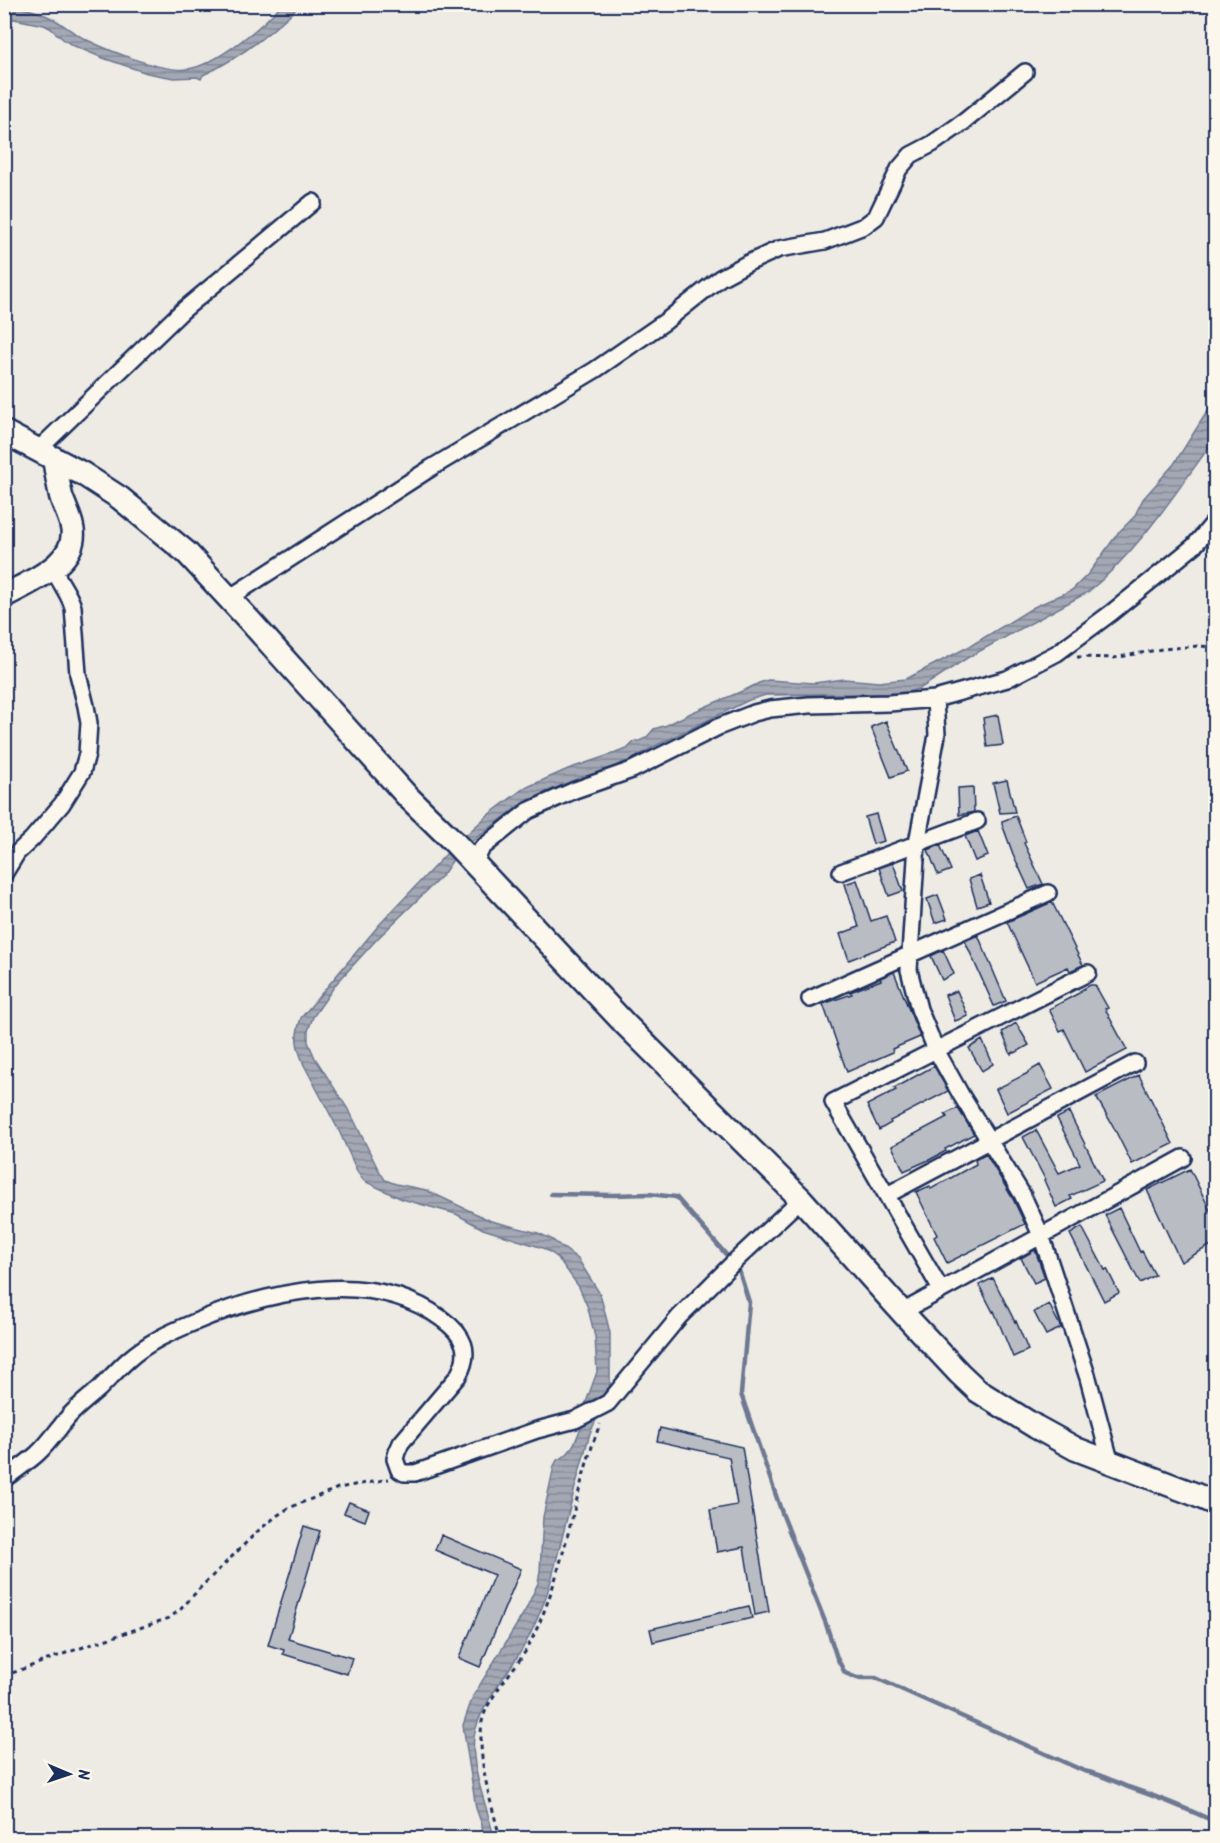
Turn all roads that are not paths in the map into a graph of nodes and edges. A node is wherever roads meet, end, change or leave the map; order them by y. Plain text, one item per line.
1 (1025, 72) dead end
2 (313, 202) dead end
3 (4, 432) edge
4 (46, 454) junction
5 (1215, 520) edge
6 (53, 568) junction
7 (4, 596) edge
8 (229, 598) junction
9 (935, 699) junction
10 (977, 821) dead end
11 (917, 843) junction
12 (465, 854) junction
13 (841, 872) dead end
14 (4, 874) edge
15 (1047, 893) dead end
16 (909, 955) junction
17 (1088, 973) dead end
18 (810, 999) dead end
19 (936, 1050) junction
20 (1135, 1063) dead end
21 (988, 1141) junction
22 (1183, 1158) dead end
23 (887, 1195) junction
24 (801, 1199) junction
25 (1041, 1236) junction
26 (941, 1290) junction
27 (902, 1312) junction
28 (1111, 1464) junction
29 (4, 1479) edge
30 (1215, 1504) edge

1 - 8 street
2 - 4 street
3 - 4 street
4 - 6 street
4 - 8 street
5 - 9 street
6 - 7 street
6 - 14 street
8 - 12 street
9 - 11 street
9 - 12 street
10 - 11 street
11 - 13 street
11 - 16 street
12 - 24 street
15 - 16 street
16 - 18 street
16 - 19 street
17 - 19 street
19 - 21 street
19 - 23 street
20 - 21 street
21 - 23 street
21 - 25 street
22 - 25 street
23 - 26 street
24 - 27 street
24 - 29 street
25 - 26 street
25 - 28 street
26 - 27 street
27 - 28 street
28 - 30 street

